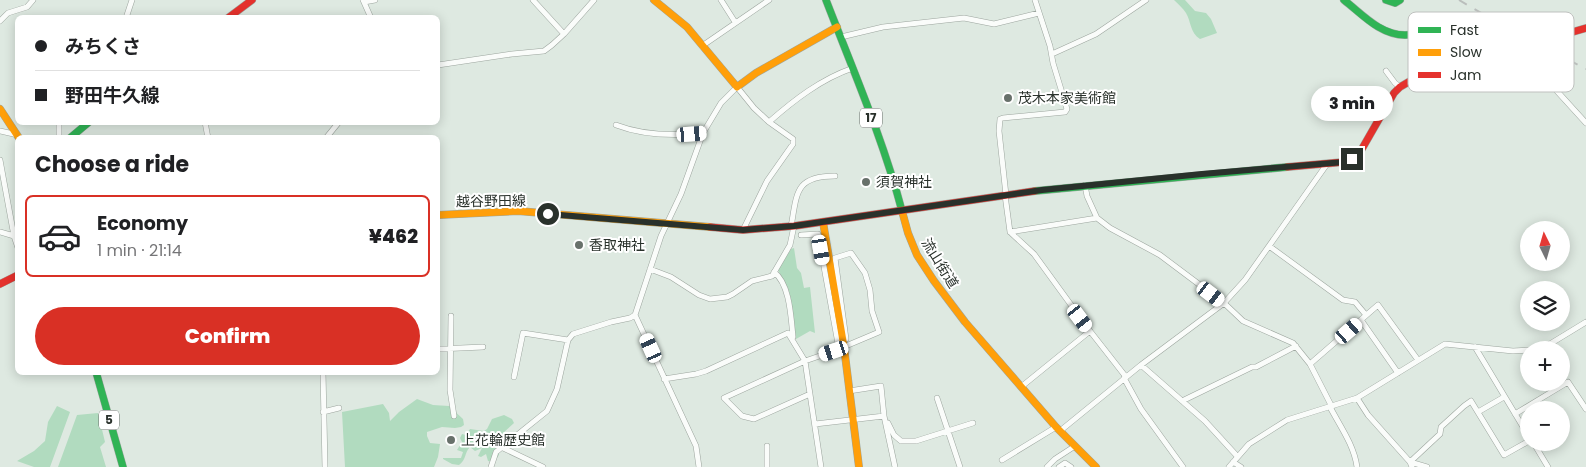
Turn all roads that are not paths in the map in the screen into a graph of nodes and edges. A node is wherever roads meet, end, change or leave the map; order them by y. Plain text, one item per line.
1 (33, 0) edge
2 (132, 0) edge
3 (252, 0) edge
4 (374, 0) edge
5 (533, 0) edge
6 (594, 0) edge
7 (654, 0) edge
8 (721, 0) edge
9 (769, 0) edge
10 (826, 0) edge
11 (1035, 0) edge
12 (1146, 0) edge
13 (1346, 0) edge
14 (1386, 0) edge
15 (1400, 0) edge
16 (364, 1) edge
17 (1039, 13) junction
18 (127, 15) edge
19 (232, 15) edge
20 (369, 15) edge
21 (0, 21) edge
22 (735, 22) junction
23 (837, 27) junction
24 (1586, 28) edge
25 (1574, 32) edge
26 (564, 34) junction
27 (1408, 35) edge
28 (841, 37) junction
29 (702, 46) junction
30 (1052, 54) junction
31 (440, 65) edge
32 (852, 68) junction
33 (1386, 71) dead end
34 (1408, 82) edge
35 (737, 87) junction
36 (1400, 87) junction
37 (1558, 92) edge
38 (0, 109) edge
39 (769, 122) junction
40 (1586, 122) edge
41 (85, 125) edge
42 (337, 125) edge
43 (616, 125) dead end
44 (0, 131) edge
45 (703, 134) junction
46 (15, 135) edge
47 (18, 135) edge
48 (74, 135) edge
49 (328, 135) edge
50 (0, 160) edge
51 (1327, 163) junction
52 (835, 176) dead end
53 (1085, 185) junction
54 (1006, 195) junction
55 (902, 211) junction
56 (440, 215) edge
57 (1097, 218) junction
58 (823, 222) junction
59 (667, 224) junction
60 (793, 227) junction
61 (743, 230) junction
62 (0, 232) edge
63 (1010, 232) junction
64 (800, 235) dead end
65 (14, 236) junction
66 (15, 239) edge
67 (1269, 246) junction
68 (650, 269) junction
69 (774, 272) junction
70 (15, 276) edge
71 (0, 284) edge
72 (1224, 303) junction
73 (635, 315) junction
74 (1366, 315) junction
75 (451, 316) dead end
76 (1361, 320) junction
77 (1583, 324) edge
78 (1586, 330) edge
79 (1090, 331) junction
80 (568, 340) junction
81 (793, 340) junction
82 (1555, 341) edge
83 (1296, 346) junction
84 (483, 347) dead end
85 (843, 347) junction
86 (1475, 347) junction
87 (452, 348) junction
88 (440, 349) edge
89 (1520, 350) edge
90 (1418, 360) junction
91 (805, 361) junction
92 (1310, 364) junction
93 (1141, 365) junction
94 (1398, 372) junction
95 (97, 375) edge
96 (323, 375) edge
97 (514, 377) dead end
98 (1125, 377) junction
99 (664, 379) junction
100 (1021, 386) junction
101 (849, 391) junction
102 (810, 394) junction
103 (1504, 397) junction
104 (938, 398) dead end
105 (1356, 398) junction
106 (1182, 401) junction
107 (1331, 407) junction
108 (339, 408) dead end
109 (1586, 409) edge
110 (323, 412) junction
111 (1478, 412) junction
112 (1515, 414) junction
113 (454, 416) dead end
114 (885, 418) junction
115 (853, 420) junction
116 (1520, 422) edge
117 (973, 423) dead end
118 (815, 424) junction
119 (1058, 429) junction
120 (948, 432) junction
121 (768, 446) dead end
122 (1075, 446) junction
123 (1520, 446) edge
124 (501, 447) junction
125 (1538, 451) edge
126 (1237, 456) junction
127 (1002, 460) dead end
128 (1232, 462) junction
129 (1411, 464) edge
130 (1094, 466) edge
131 (123, 467) edge
132 (325, 467) edge
133 (491, 467) edge
134 (543, 467) edge
135 (699, 467) edge
136 (767, 467) edge
137 (821, 467) edge
138 (859, 467) edge
139 (895, 467) edge
140 (960, 467) edge
141 (1047, 467) edge
142 (1059, 467) edge
143 (1071, 467) edge
144 (1183, 467) edge
145 (1229, 467) edge
146 (1242, 467) edge
147 (1357, 467) edge
148 (1427, 467) edge
149 (1548, 467) edge

1 - 21 street
2 - 18 street
3 - 19 main road
4 - 16 street
5 - 26 street
6 - 26 street
7 - 29 main road
8 - 22 street
9 - 22 street
10 - 23 main road, 流山街道 / 17
11 - 17 street
12 - 30 street
13 - 27 main road
14 - 15 main road
16 - 20 street
17 - 28 street
17 - 30 street
22 - 29 street
23 - 28 main road, 流山街道 / 17
23 - 35 main road
24 - 25 main road
26 - 31 street
28 - 32 main road, 流山街道 / 17
29 - 35 main road
30 - 54 street
32 - 39 street
32 - 55 main road, 流山街道 / 17
33 - 36 street
34 - 36 main road
35 - 39 street
35 - 45 street
36 - 51 main road, 越谷野田線
37 - 40 street
38 - 47 main road
39 - 61 street
41 - 48 main road
42 - 49 street
43 - 45 street
44 - 46 street
45 - 59 street
50 - 65 street
51 - 53 main road, 越谷野田線
51 - 67 street
52 - 60 street
53 - 54 main road, 越谷野田線
53 - 57 street
54 - 55 main road, 越谷野田線
54 - 63 street
55 - 58 main road, 越谷野田線
55 - 100 main road, 流山街道
56 - 59 main road, 越谷野田線
57 - 63 street
57 - 72 street
58 - 60 main road, 越谷野田線
58 - 85 main road
59 - 61 main road, 越谷野田線
59 - 68 street
60 - 61 main road, 越谷野田線
60 - 69 street
62 - 65 street
63 - 79 street
64 - 85 street
65 - 66 street
67 - 72 street
67 - 74 street
68 - 69 street
68 - 73 street
69 - 81 street
70 - 71 main road
72 - 83 street
72 - 93 street
73 - 80 street
73 - 99 street
74 - 76 street
74 - 90 street
75 - 87 street
76 - 92 street
76 - 94 street
77 - 78 street
77 - 82 street
79 - 98 street
79 - 100 street
80 - 97 street
80 - 124 street
81 - 91 street
81 - 99 street
83 - 92 street
83 - 106 street
84 - 87 street
85 - 85 street
85 - 91 street
85 - 101 main road
86 - 89 street
86 - 90 street
86 - 103 street
87 - 88 street
87 - 113 street
90 - 94 street
91 - 102 street
91 - 102 street
92 - 107 street
93 - 98 street
93 - 106 street
94 - 105 street
95 - 131 main road, 5
96 - 110 street
98 - 119 street
98 - 144 street
99 - 135 street
100 - 119 main road, 流山街道
101 - 114 street
101 - 115 main road
102 - 118 street
103 - 111 street
103 - 112 street
104 - 120 street
105 - 107 street
105 - 129 street
106 - 126 street
107 - 126 street
107 - 147 street
108 - 110 street
109 - 112 street
110 - 132 street
111 - 123 street
111 - 129 street
112 - 116 street
114 - 115 street
114 - 120 street
114 - 139 street
115 - 118 street
115 - 138 main road
117 - 120 street
118 - 137 street
119 - 122 main road, 流山街道
119 - 127 street
120 - 140 street
121 - 136 street
122 - 130 main road, 流山街道
122 - 141 street
124 - 133 street
124 - 134 street
125 - 149 street
126 - 128 street
128 - 145 street
128 - 146 street
129 - 148 street
142 - 143 street

